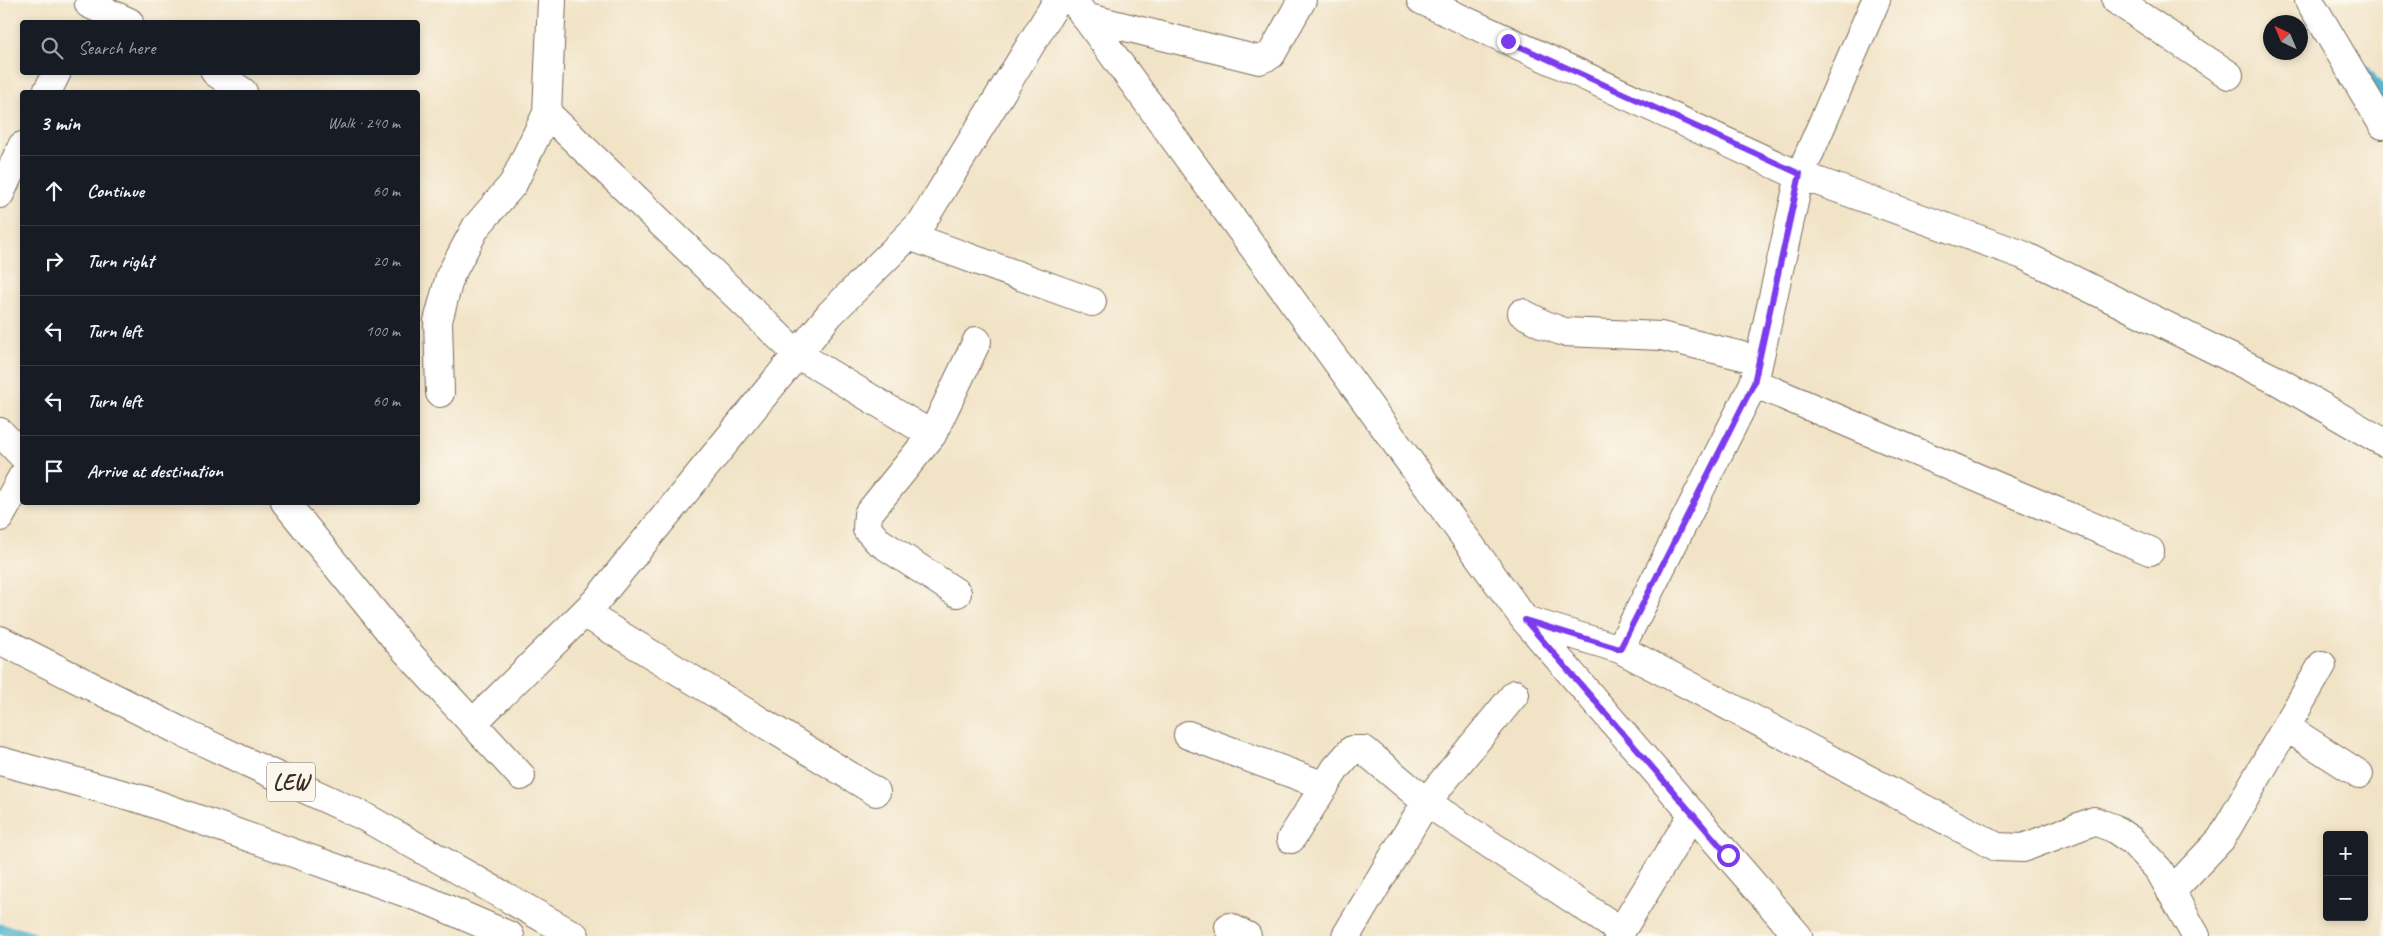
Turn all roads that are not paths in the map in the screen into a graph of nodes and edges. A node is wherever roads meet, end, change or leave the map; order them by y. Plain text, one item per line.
1 (552, 0) edge
2 (1058, 0) edge
3 (1302, 0) edge
4 (1421, 0) edge
5 (1876, 0) edge
6 (2116, 0) edge
7 (2309, 0) edge
8 (86, 9) edge
9 (1079, 9) edge
10 (122, 20) edge
11 (56, 75) edge
12 (219, 75) edge
13 (2229, 75) dead end
14 (48, 90) edge
15 (240, 90) edge
16 (548, 113) junction
17 (2383, 125) edge
18 (20, 150) edge
19 (1800, 174) junction
20 (0, 194) edge
21 (909, 236) junction
22 (1092, 302) dead end
23 (1522, 312) dead end
24 (977, 340) dead end
25 (797, 354) junction
26 (1757, 371) junction
27 (440, 394) dead end
28 (0, 432) edge
29 (932, 435) junction
30 (2383, 442) edge
31 (20, 453) edge
32 (20, 481) edge
33 (287, 505) edge
34 (0, 517) edge
35 (2150, 552) dead end
36 (957, 592) dead end
37 (584, 613) junction
38 (1525, 620) junction
39 (0, 640) edge
40 (1620, 649) junction
41 (2322, 665) dead end
42 (1515, 694) dead end
43 (473, 724) junction
44 (2286, 727) junction
45 (1188, 735) dead end
46 (0, 761) edge
47 (2359, 774) dead end
48 (521, 776) dead end
49 (1325, 786) junction
50 (876, 792) dead end
51 (1426, 802) junction
52 (1692, 814) junction
53 (1290, 840) dead end
54 (2171, 892) junction
55 (1620, 934) edge
56 (510, 936) edge
57 (575, 936) edge
58 (1346, 936) edge
59 (1798, 936) edge
60 (2196, 936) edge

1 - 16 main road
2 - 21 main road
3 - 9 main road
4 - 19 main road
5 - 19 main road
6 - 13 main road
7 - 17 main road
8 - 10 main road
9 - 38 main road
11 - 14 main road
12 - 15 main road
16 - 25 main road
16 - 27 main road
18 - 20 main road
19 - 26 main road
19 - 30 main road
21 - 22 main road
21 - 25 main road
23 - 26 main road
24 - 29 main road
25 - 29 main road
25 - 37 main road
26 - 35 main road
26 - 40 main road
28 - 31 main road
29 - 36 main road
32 - 34 main road
33 - 43 main road
37 - 43 main road
37 - 50 main road
38 - 40 main road
38 - 52 main road
39 - 57 main road, LEW
40 - 54 main road
41 - 44 main road
42 - 51 main road
43 - 48 main road
44 - 47 main road
44 - 54 main road
45 - 49 main road
46 - 56 main road
49 - 51 main road
49 - 53 main road
51 - 55 main road
51 - 58 main road
52 - 55 main road
52 - 59 main road
54 - 60 main road

